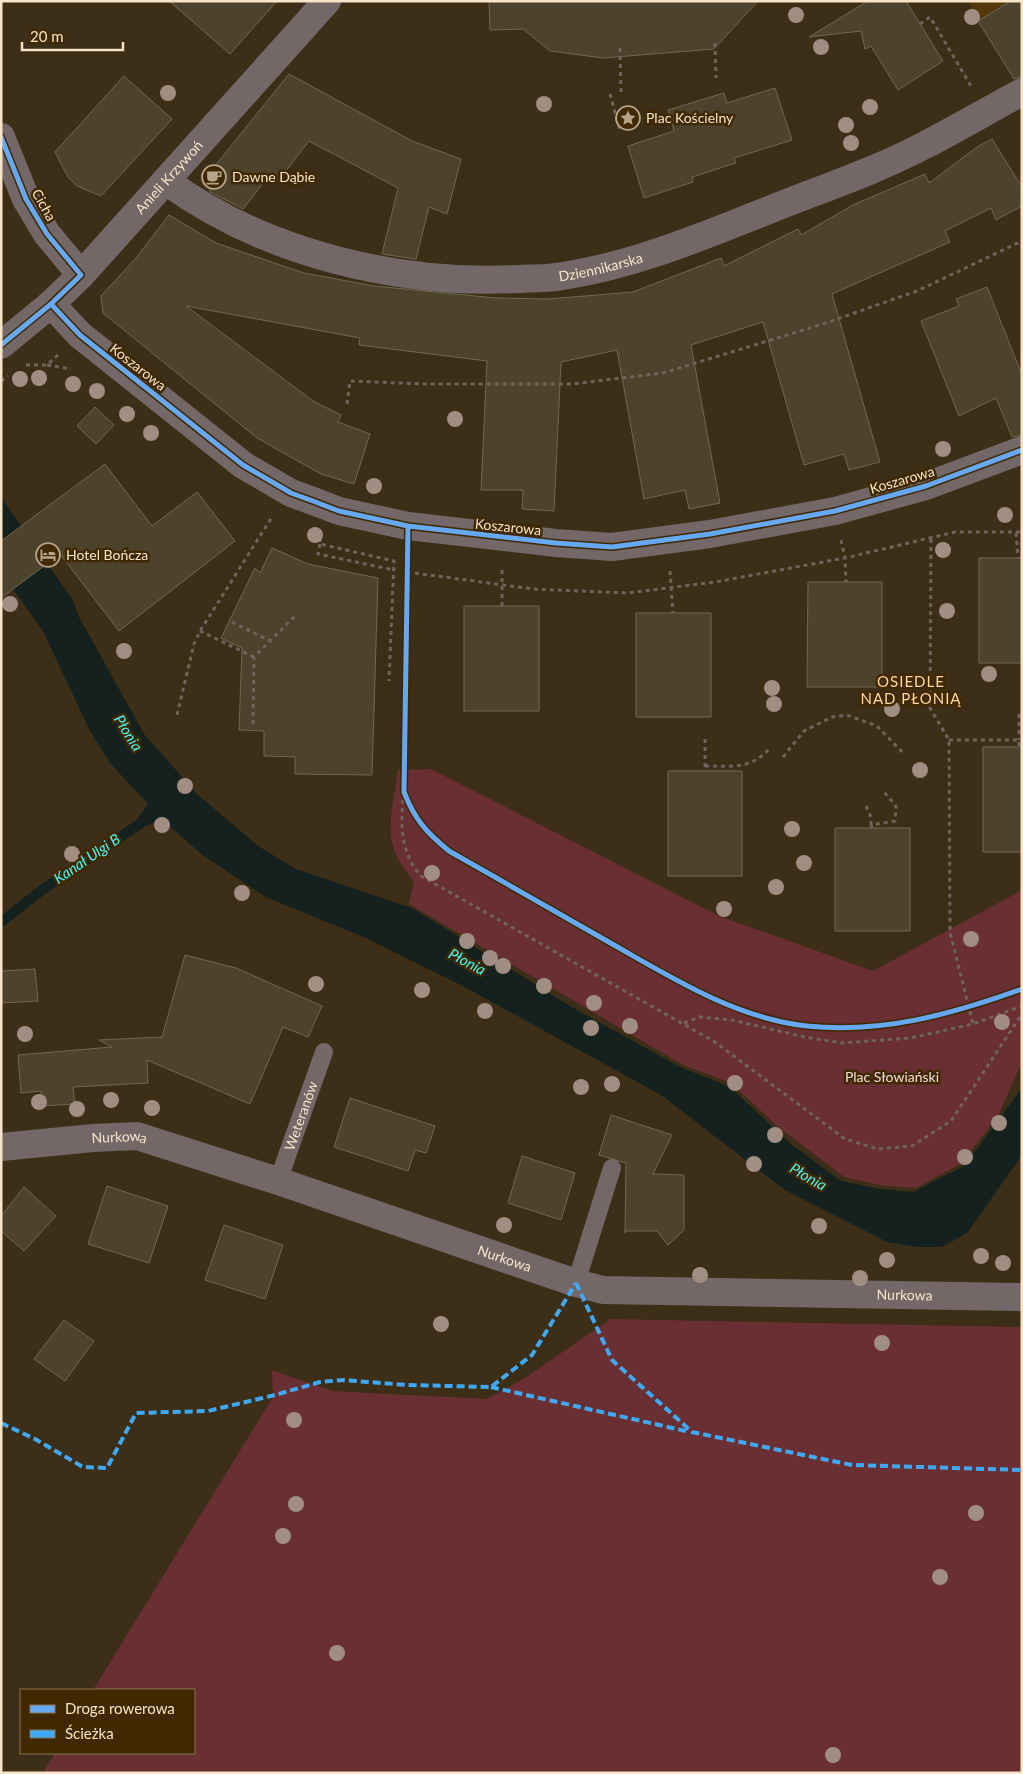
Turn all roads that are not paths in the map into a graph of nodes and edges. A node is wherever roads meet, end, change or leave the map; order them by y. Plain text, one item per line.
1 (327, 1) edge
2 (1022, 92) edge
3 (1, 138) edge
4 (166, 181) junction
5 (81, 275) junction
6 (51, 304) junction
7 (1, 345) edge
8 (1022, 450) edge
9 (324, 1052) dead end
10 (1, 1147) edge
11 (612, 1168) dead end
12 (278, 1181) junction
13 (576, 1283) junction
14 (1022, 1297) edge

1 - 4 street, Anieli Krzywoń
2 - 4 street, Dziennikarska
3 - 5 street, Cicha
4 - 5 street, Anieli Krzywoń
5 - 6 street, Anieli Krzywoń
6 - 7 street, Anieli Krzywoń
6 - 8 street, Koszarowa
9 - 12 lane, Weteranów
10 - 12 street, Nurkowa
11 - 13 lane
12 - 13 street, Nurkowa
13 - 14 street, Nurkowa

